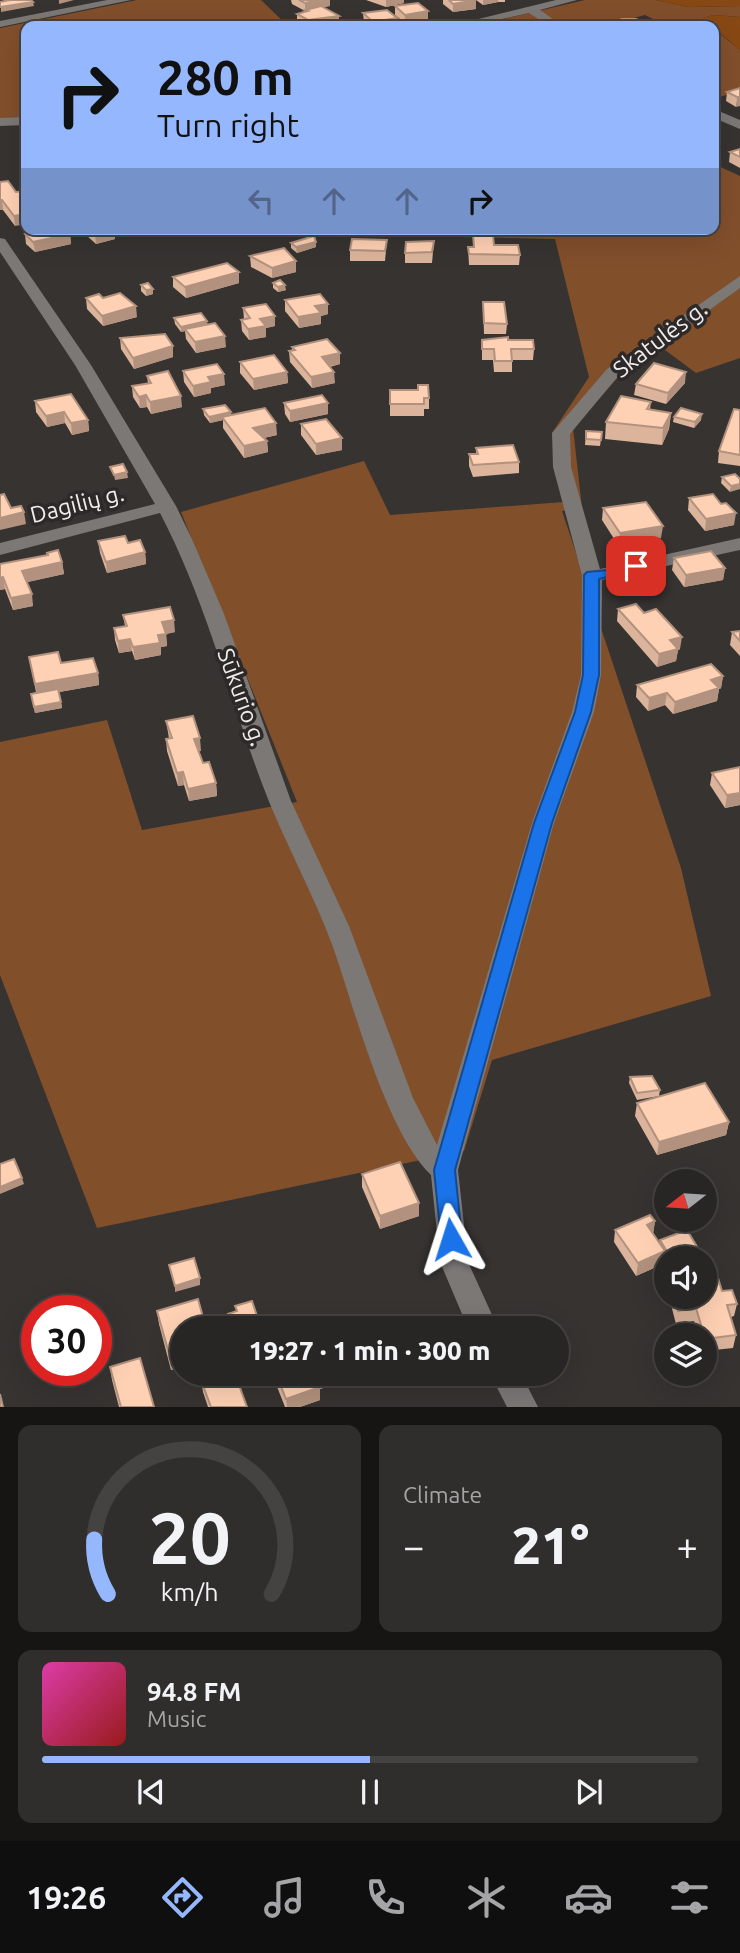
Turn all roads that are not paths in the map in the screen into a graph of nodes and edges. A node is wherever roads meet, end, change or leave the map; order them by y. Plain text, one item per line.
1 (125, 0) edge
2 (571, 0) edge
3 (530, 9) junction
4 (478, 21) edge
5 (549, 21) edge
6 (0, 24) edge
7 (719, 115) edge
8 (21, 121) edge
9 (0, 122) edge
10 (740, 125) edge
11 (0, 242) edge
12 (740, 281) edge
13 (167, 506) junction
14 (740, 544) edge
15 (0, 549) edge
16 (592, 575) junction
17 (444, 1170) junction
18 (478, 1316) edge
19 (512, 1386) edge
20 (523, 1407) edge

1 - 6 street
2 - 3 street
3 - 4 street
3 - 5 street
7 - 10 street
8 - 9 street
11 - 13 street, Sūkurio g.
12 - 16 street, Skatulės g.
13 - 15 street, Dagilių g.
13 - 17 street, Sūkurio g.
14 - 16 street
16 - 17 street, Skatulės g.
17 - 18 street, Skatulės g.
19 - 20 street

